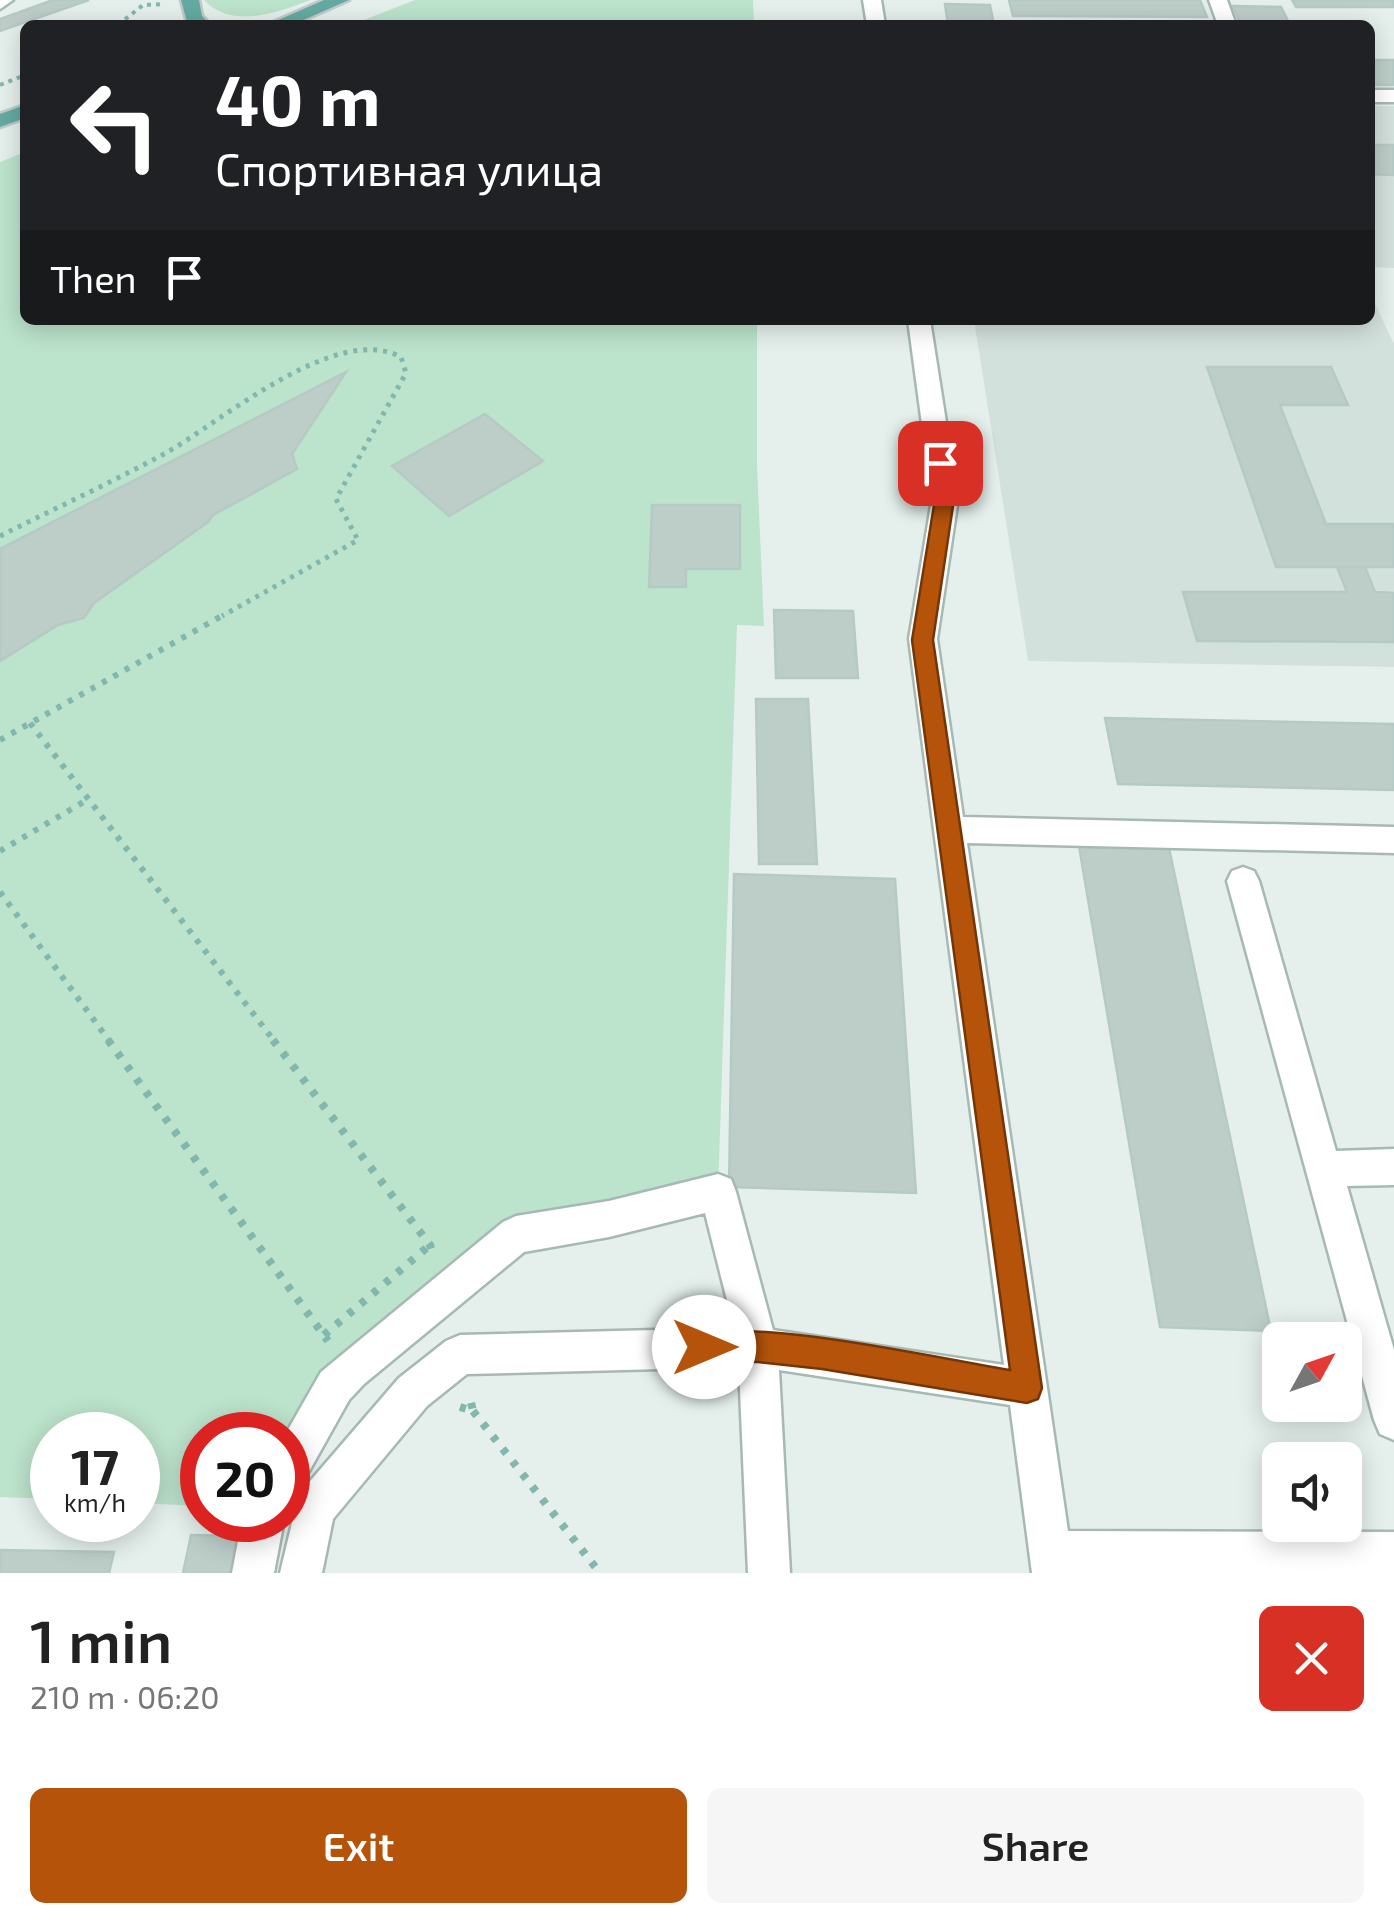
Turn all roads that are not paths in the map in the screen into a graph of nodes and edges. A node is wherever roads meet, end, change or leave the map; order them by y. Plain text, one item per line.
1 (340, 0) edge
2 (289, 20) edge
3 (920, 325) edge
4 (950, 830) junction
5 (1394, 840) edge
6 (1243, 881) dead end
7 (1394, 1167) edge
8 (1322, 1170) junction
9 (758, 1347) junction
10 (1027, 1388) junction
11 (1394, 1420) edge
12 (310, 1431) edge
13 (259, 1542) edge
14 (1394, 1553) edge
15 (1052, 1562) edge
16 (254, 1573) edge
17 (301, 1573) edge
18 (770, 1573) edge

1 - 2 main road
3 - 4 street
4 - 5 street
4 - 10 street
6 - 8 street
7 - 8 street
8 - 11 street
9 - 10 street
9 - 12 street
9 - 17 street
9 - 18 street
10 - 15 street
13 - 16 street
14 - 15 street

